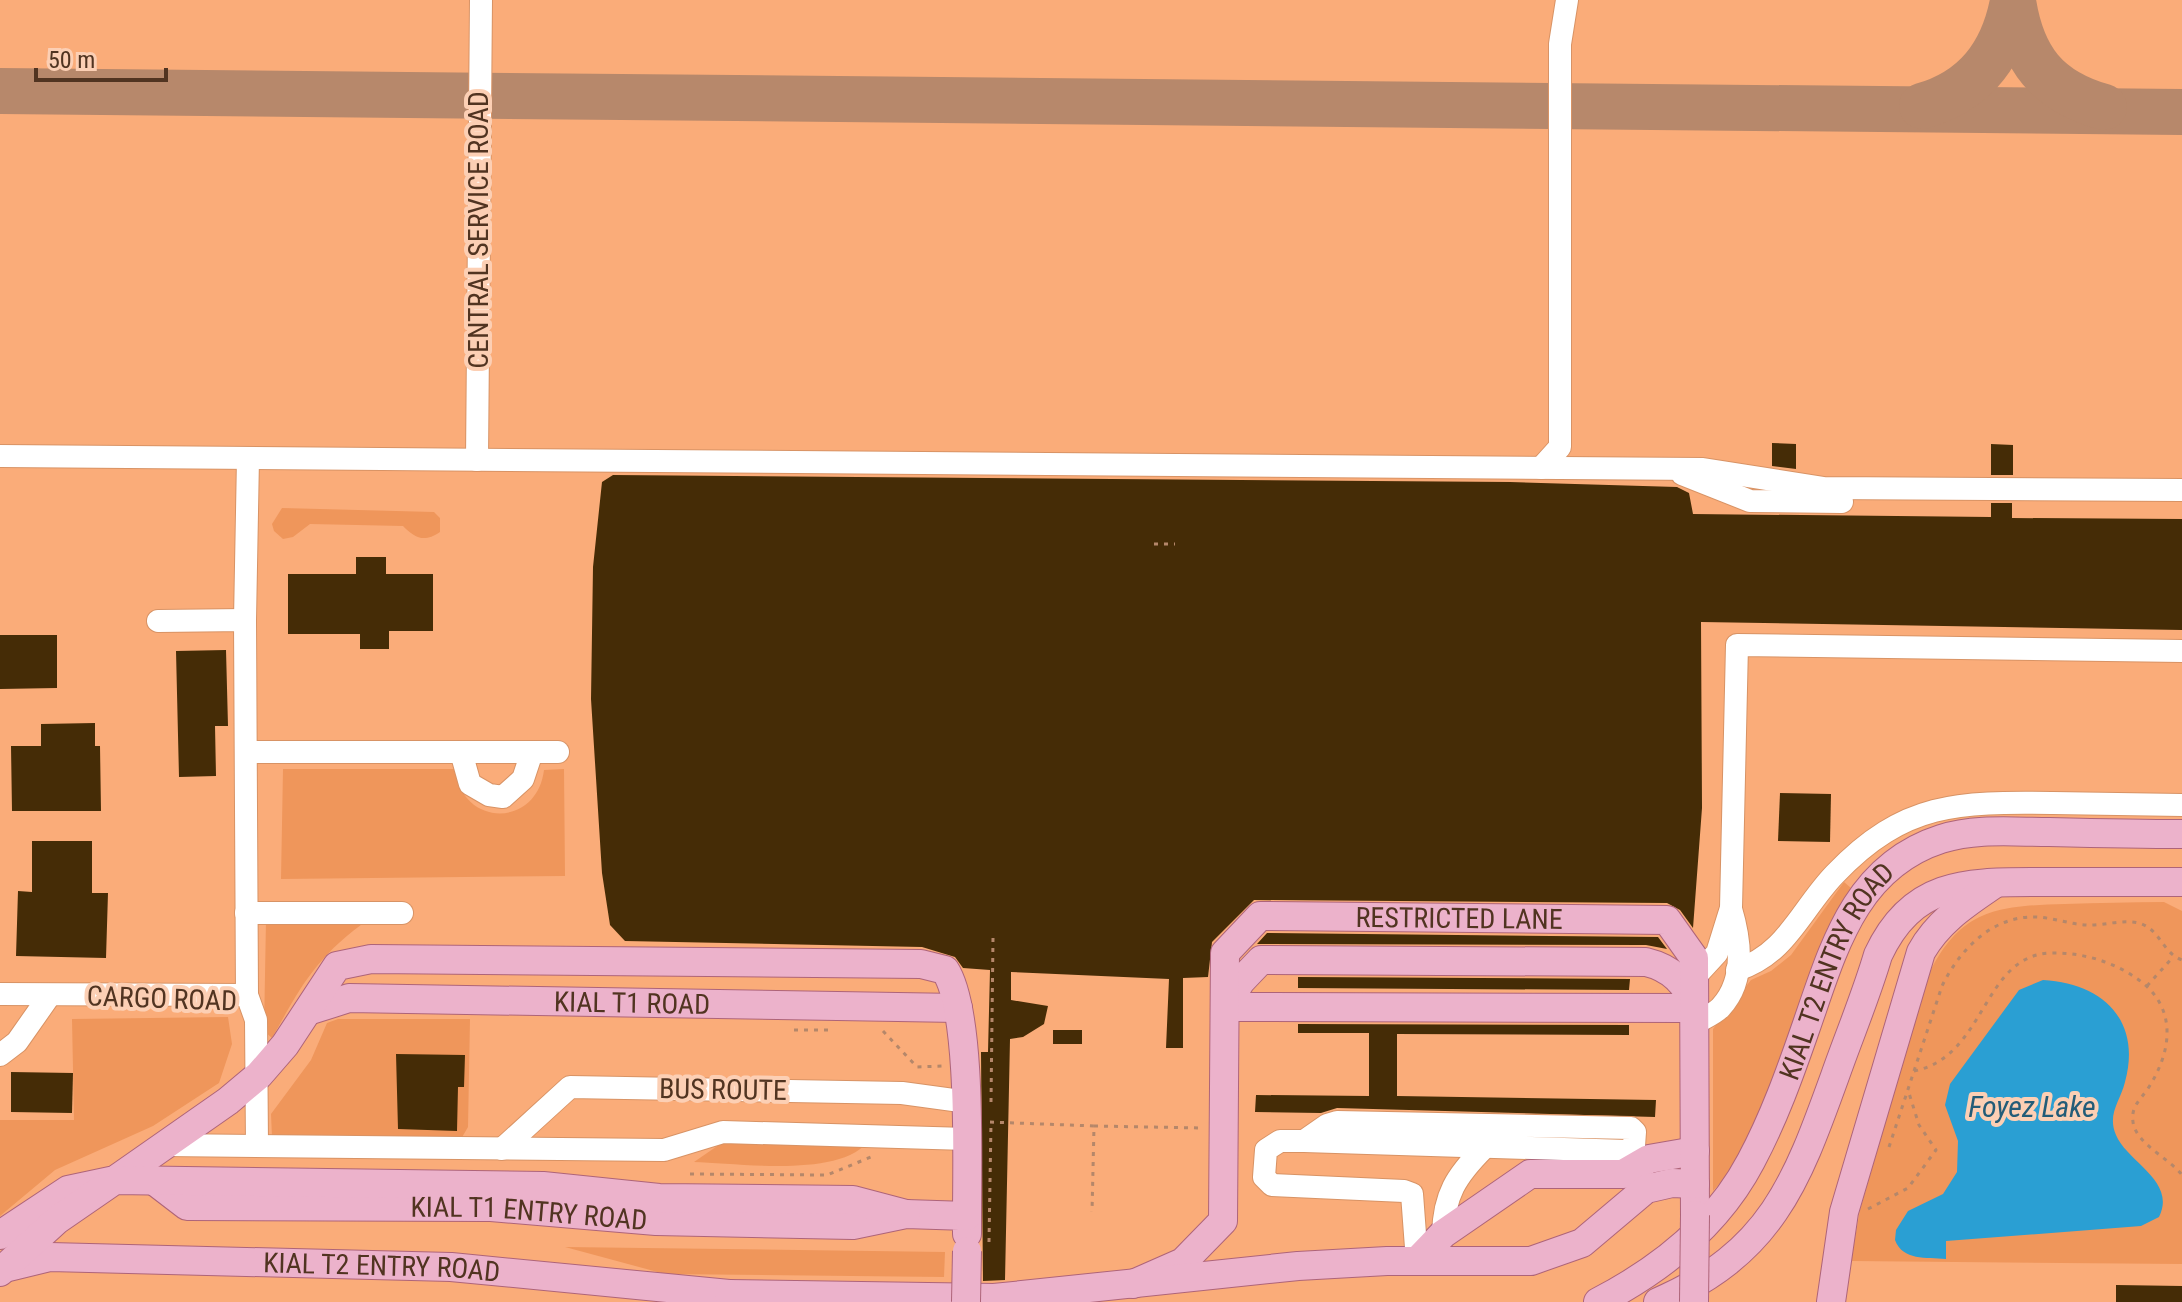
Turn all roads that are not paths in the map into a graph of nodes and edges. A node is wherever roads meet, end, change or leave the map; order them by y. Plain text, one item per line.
1 (481, 0) edge
2 (1567, 0) edge
3 (0, 456) edge
4 (248, 458) junction
5 (477, 460) junction
6 (1541, 468) junction
7 (1662, 469) junction
8 (2182, 490) edge
9 (2182, 504) edge
10 (245, 620) junction
11 (158, 621) dead end
12 (2182, 651) edge
13 (246, 752) junction
14 (461, 752) junction
15 (532, 752) junction
16 (558, 752) dead end
17 (2182, 805) edge
18 (2182, 834) edge
19 (2182, 882) edge
20 (1996, 883) junction
21 (1731, 908) junction
22 (246, 913) junction
23 (402, 913) dead end
24 (337, 966) joint
25 (1737, 970) junction
26 (1694, 978) junction
27 (0, 994) edge
28 (50, 995) junction
29 (247, 995) junction
30 (955, 995) junction
31 (1225, 1007) junction
32 (308, 1011) junction
33 (1694, 1016) junction
34 (0, 1055) edge
35 (259, 1075) junction
36 (968, 1102) junction
37 (967, 1139) junction
38 (1304, 1141) junction
39 (165, 1145) junction
40 (257, 1146) junction
41 (1484, 1148) junction
42 (502, 1149) junction
43 (1695, 1151) junction
44 (115, 1180) junction
45 (1695, 1184) junction
46 (967, 1216) junction
47 (1443, 1234) junction
48 (0, 1235) edge
49 (1417, 1261) junction
50 (4, 1270) edge
51 (1133, 1284) junction
52 (729, 1294) junction
53 (979, 1301) edge
54 (756, 1302) edge
55 (1598, 1302) edge
56 (1658, 1302) edge
57 (1694, 1302) edge
58 (1831, 1302) edge

1 - 5 lane, CENTRAL SERVICE ROAD
2 - 6 lane
3 - 4 lane
4 - 5 lane
4 - 10 lane
5 - 6 lane
6 - 7 lane
7 - 8 lane
7 - 9 lane
10 - 11 lane
10 - 13 lane
12 - 21 lane
13 - 14 lane
13 - 22 lane
14 - 15 lane
14 - 15 lane
15 - 16 lane
17 - 25 lane
18 - 55 main road, KIAL T2 ENTRY ROAD
19 - 20 main road, KIAL T2 ENTRY ROAD
20 - 56 main road, KIAL T2 ENTRY ROAD
20 - 58 main road
21 - 25 lane
21 - 26 lane
22 - 23 lane
22 - 29 lane
24 - 30 main road, KIAL T1 ROAD
24 - 32 main road, KIAL T1 ENTRY ROAD
25 - 33 lane
26 - 31 main road, RESTRICTED LANE
26 - 33 main road, RESTRICTED LANE
27 - 28 lane, CARGO ROAD
28 - 29 lane, CARGO ROAD
28 - 34 lane
29 - 35 lane, CARGO ROAD
30 - 32 main road, KIAL T1 ROAD
30 - 36 main road
31 - 33 main road
31 - 33 main road
31 - 51 main road
32 - 35 main road, KIAL T1 ENTRY ROAD
33 - 43 main road, RESTRICTED LANE
35 - 39 main road, KIAL T1 ENTRY ROAD
35 - 40 lane, CARGO ROAD
36 - 37 main road
36 - 42 lane, BUS ROUTE
37 - 42 lane, BUS ROUTE
37 - 46 main road
38 - 41 lane
38 - 41 lane
38 - 49 lane
39 - 40 lane, BUS ROUTE
39 - 44 main road, KIAL T1 ENTRY ROAD
40 - 42 lane, BUS ROUTE
41 - 47 lane
43 - 45 main road, RESTRICTED LANE
43 - 47 main road
44 - 46 main road, KIAL T1 ENTRY ROAD
44 - 48 main road, KIAL T1 ENTRY ROAD
44 - 50 main road, KIAL T1 ENTRY ROAD
45 - 49 main road
45 - 57 main road, RESTRICTED LANE, bridge
46 - 53 main road, bridge
47 - 49 main road
49 - 51 main road
50 - 52 main road, KIAL T2 ENTRY ROAD
51 - 53 main road
52 - 53 main road
52 - 54 main road, KIAL T2 ENTRY ROAD

